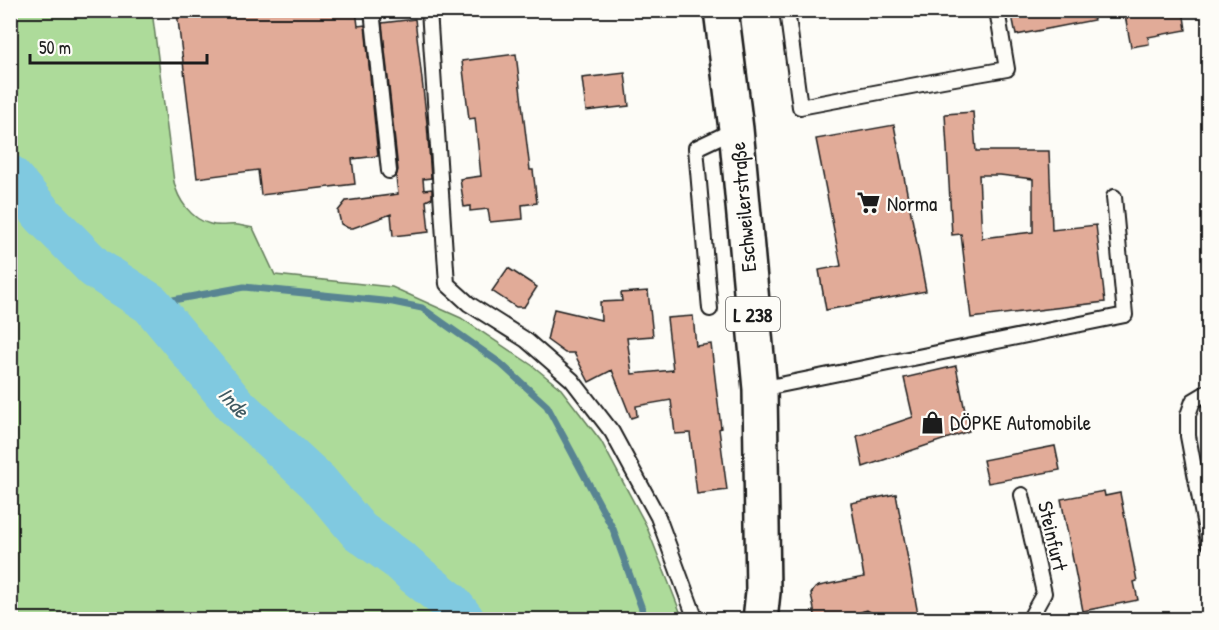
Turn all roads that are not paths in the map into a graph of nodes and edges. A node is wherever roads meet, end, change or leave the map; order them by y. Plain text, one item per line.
1 (372, 10) edge
2 (429, 10) edge
3 (721, 10) edge
4 (787, 10) edge
5 (997, 10) edge
6 (736, 129) junction
7 (389, 171) dead end
8 (1114, 197) dead end
9 (710, 309) dead end
10 (760, 389) junction
11 (1209, 392) edge
12 (1022, 495) dead end
13 (1209, 542) edge
14 (696, 620) edge
15 (760, 620) edge
16 (1029, 620) edge

1 - 7 lane
2 - 14 lane
3 - 6 main road, Eschweilerstraße / L 238
4 - 5 lane
6 - 9 lane
6 - 10 main road, Eschweilerstraße / L 238
8 - 10 lane
10 - 15 main road, Eschweilerstraße / L 238
11 - 13 lane
12 - 16 lane, Steinfurt

